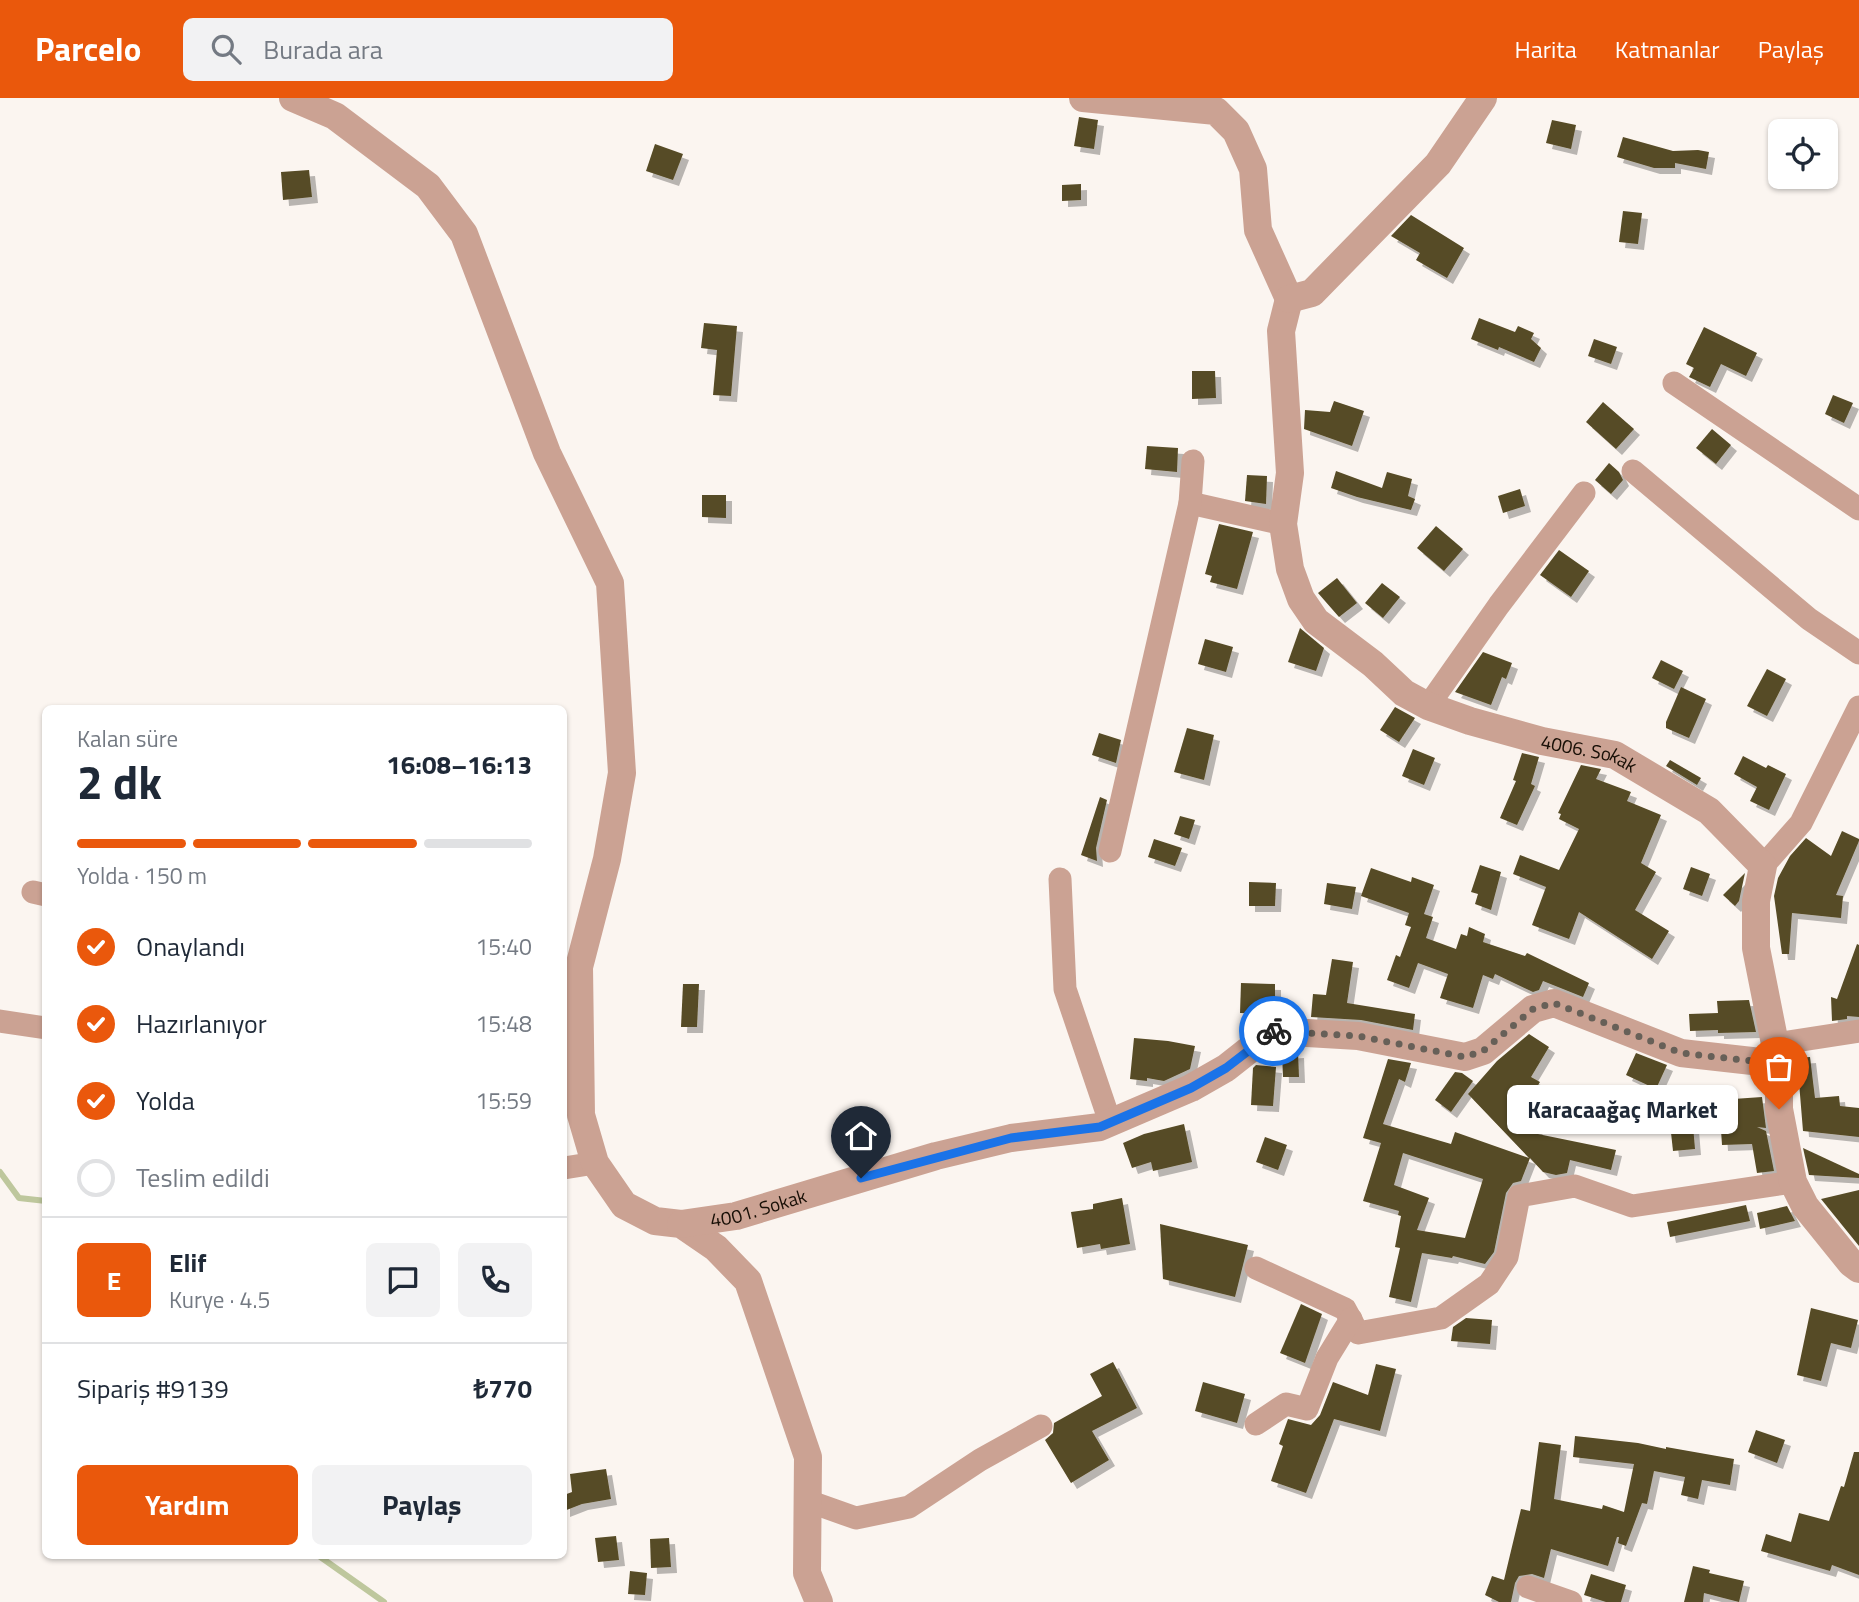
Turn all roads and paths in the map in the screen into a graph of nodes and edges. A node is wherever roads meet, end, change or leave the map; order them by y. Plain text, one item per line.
1 (295, 98) edge
2 (1083, 98) edge
3 (1483, 98) edge
4 (1289, 299) junction
5 (1674, 383) dead end
6 (1193, 461) dead end
7 (1633, 471) dead end
8 (1584, 493) dead end
9 (1190, 503) junction
10 (1859, 509) edge
11 (1283, 524) junction
12 (1859, 653) edge
13 (1428, 706) junction
14 (1859, 707) edge
15 (1110, 851) dead end
16 (1763, 866) junction
17 (1060, 878) dead end
18 (0, 1021) edge
19 (42, 1027) edge
20 (1859, 1031) edge
21 (1777, 1054) junction
22 (1111, 1122) junction
23 (595, 1163) junction
24 (567, 1168) edge
25 (1793, 1182) junction
26 (681, 1224) junction
27 (1256, 1268) dead end
28 (1859, 1269) edge
29 (1351, 1319) junction
30 (1256, 1424) dead end
31 (1041, 1426) dead end
32 (808, 1501) junction
33 (1528, 1587) dead end
34 (819, 1602) edge
35 (1570, 1602) edge

1 - 23 street
2 - 4 street
3 - 4 street
4 - 11 street, 4006. Sokak
5 - 10 street
6 - 9 street
7 - 12 street
8 - 13 street
9 - 11 street
9 - 15 street
11 - 13 street, 4006. Sokak
13 - 16 street, 4006. Sokak
14 - 16 street
16 - 21 street
17 - 22 street
18 - 19 street
20 - 21 street
21 - 22 street, 4001. Sokak
21 - 25 street
22 - 26 street, 4001. Sokak
23 - 24 street
23 - 26 street
25 - 28 street
25 - 29 street
26 - 32 street
27 - 29 street
29 - 30 street
31 - 32 street
32 - 34 street
33 - 35 street

